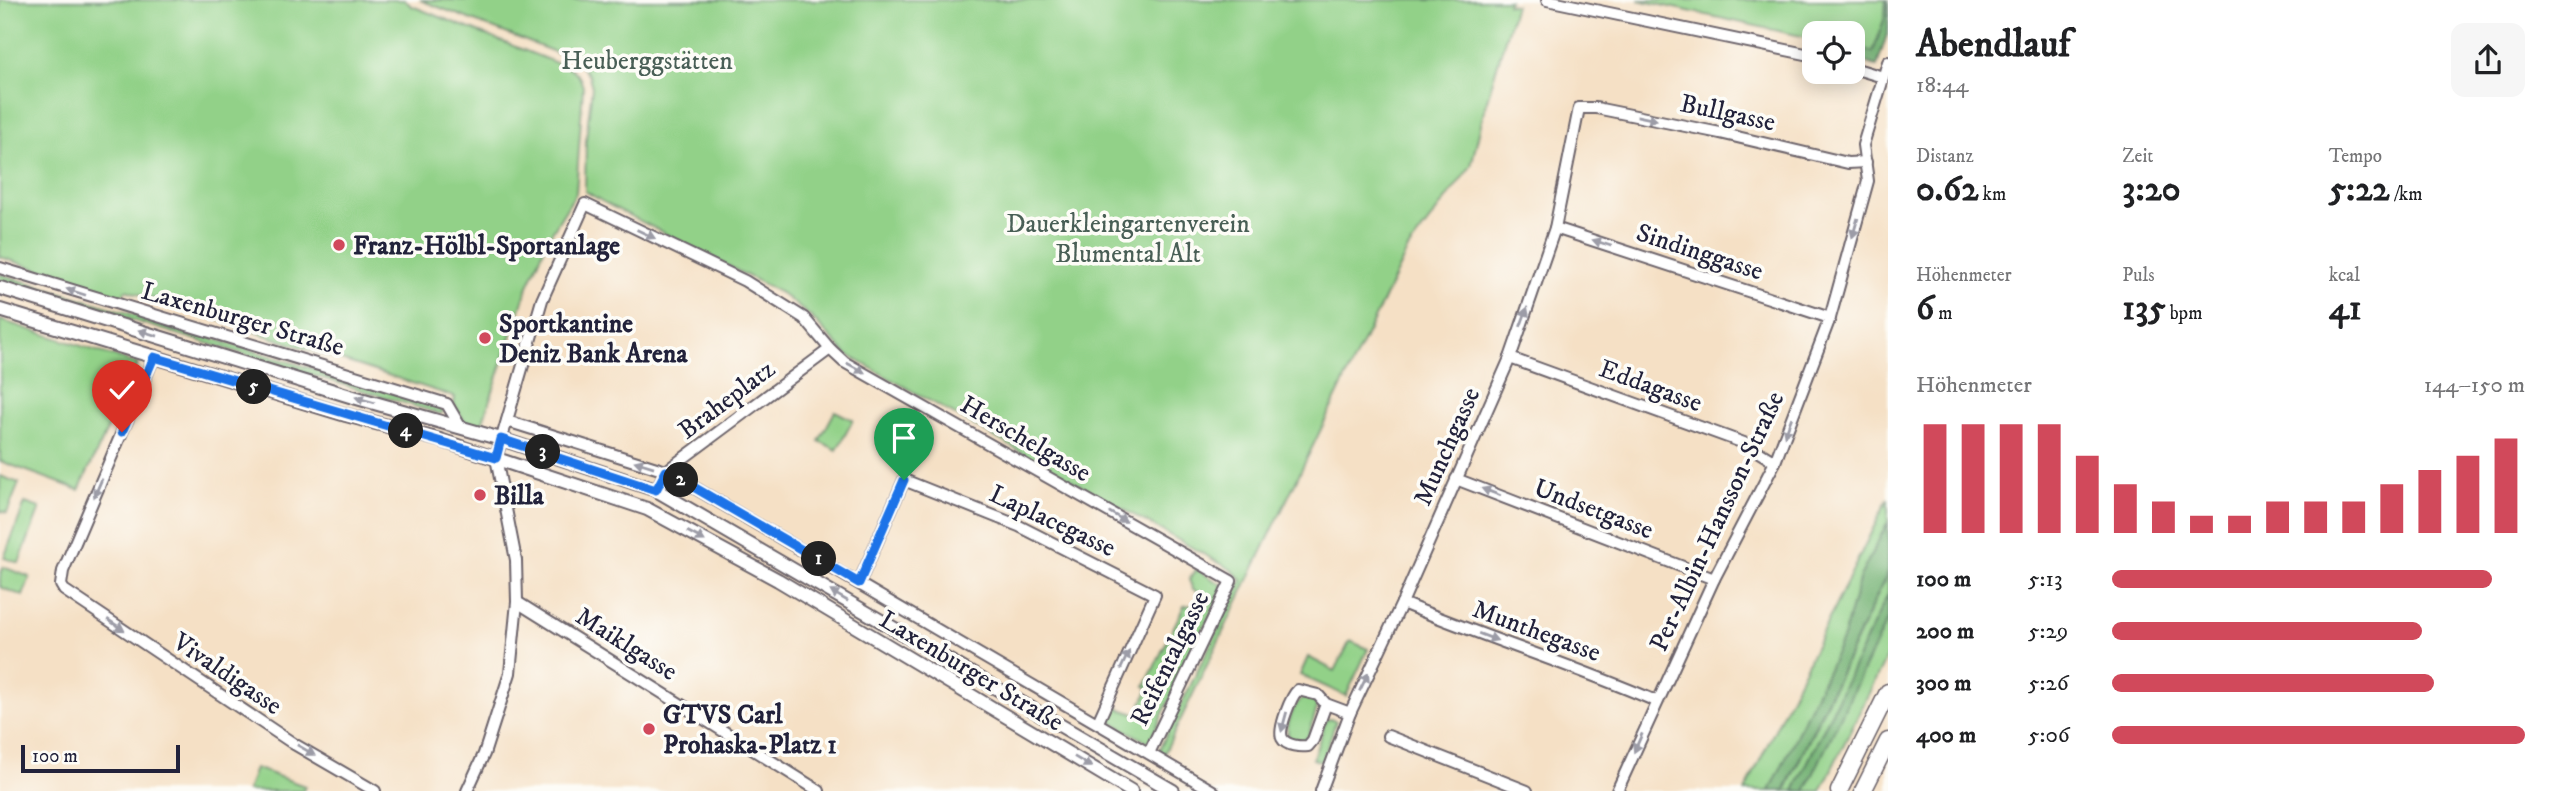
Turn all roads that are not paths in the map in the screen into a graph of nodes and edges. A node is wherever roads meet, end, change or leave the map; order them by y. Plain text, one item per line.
1 (1547, 0) edge
2 (1802, 53) edge
3 (1888, 62) edge
4 (1865, 72) edge
5 (1883, 77) junction
6 (1579, 108) joint
7 (1866, 162) junction
8 (1555, 228) junction
9 (0, 268) edge
10 (0, 288) edge
11 (0, 310) edge
12 (1830, 317) junction
13 (830, 349) junction
14 (154, 357) junction
15 (1510, 358) junction
16 (507, 421) junction
17 (461, 428) junction
18 (501, 439) junction
19 (496, 458) junction
20 (1774, 462) junction
21 (666, 471) junction
22 (1456, 479) junction
23 (656, 490) junction
24 (1714, 579) junction
25 (1231, 582) joint
26 (859, 583) junction
27 (517, 601) junction
28 (1402, 603) junction
29 (1888, 692) edge
30 (1656, 701) junction
31 (1326, 704) junction
32 (1350, 713) junction
33 (1098, 722) junction
34 (1388, 736) dead end
35 (1888, 741) edge
36 (1149, 753) junction
37 (375, 791) edge
38 (467, 791) edge
39 (819, 791) edge
40 (1131, 791) edge
41 (1173, 791) edge
42 (1213, 791) edge
43 (1321, 791) edge
44 (1527, 791) edge
45 (1617, 791) edge
46 (1839, 791) edge
47 (1863, 791) edge

1 - 2 street
3 - 5 street, Per-Albin-Hansson-Straße
4 - 5 street
5 - 7 street, Per-Albin-Hansson-Straße
6 -> 7 street, Bullgasse
6 - 8 street, Munchgasse
7 -> 12 street, Per-Albin-Hansson-Straße
12 -> 8 street, Sindinggasse
15 -> 8 street, Munchgasse
17 -> 9 street, Laxenburger Straße
17 -> 10 main road, Laxenburger Straße
11 - 14 main road, Laxenburger Straße
12 -> 20 street, Per-Albin-Hansson-Straße
16 -> 13 street, Herschelgasse
13 - 21 street, Braheplatz
13 -> 25 street, Herschelgasse
14 - 19 main road, Laxenburger Straße
14 -> 37 street, Vivaldigasse
15 - 20 street, Eddagasse
15 - 22 street, Munchgasse
16 - 18 street
21 -> 16 street, Laxenburger Straße
17 - 18 main road, Laxenburger Straße
18 - 19 street
18 - 23 main road, Laxenburger Straße
19 - 27 street
19 -> 40 main road, Laxenburger Straße
20 - 24 street, Per-Albin-Hansson-Straße
21 - 23 street, Braheplatz
21 - 26 street, Laxenburger Straße
24 -> 22 street, Undsetgasse
22 - 28 street, Munchgasse
41 -> 23 main road, Laxenburger Straße
24 - 30 street, Per-Albin-Hansson-Straße
25 - 36 street, Reifentalgasse
26 - 33 street, Laxenburger Straße
33 -> 26 street, Laplacegasse
27 - 38 street
27 - 39 street, Maiklgasse
28 -> 30 street, Munthegasse
32 -> 28 street, Munchgasse
29 - 46 highway
30 -> 45 street, Per-Albin-Hansson-Straße
31 -> 31 street
31 - 32 street
32 - 43 street, Munchgasse
33 - 36 street, Laxenburger Straße
34 - 44 street
35 - 47 highway
36 - 42 street, Laxenburger Straße

